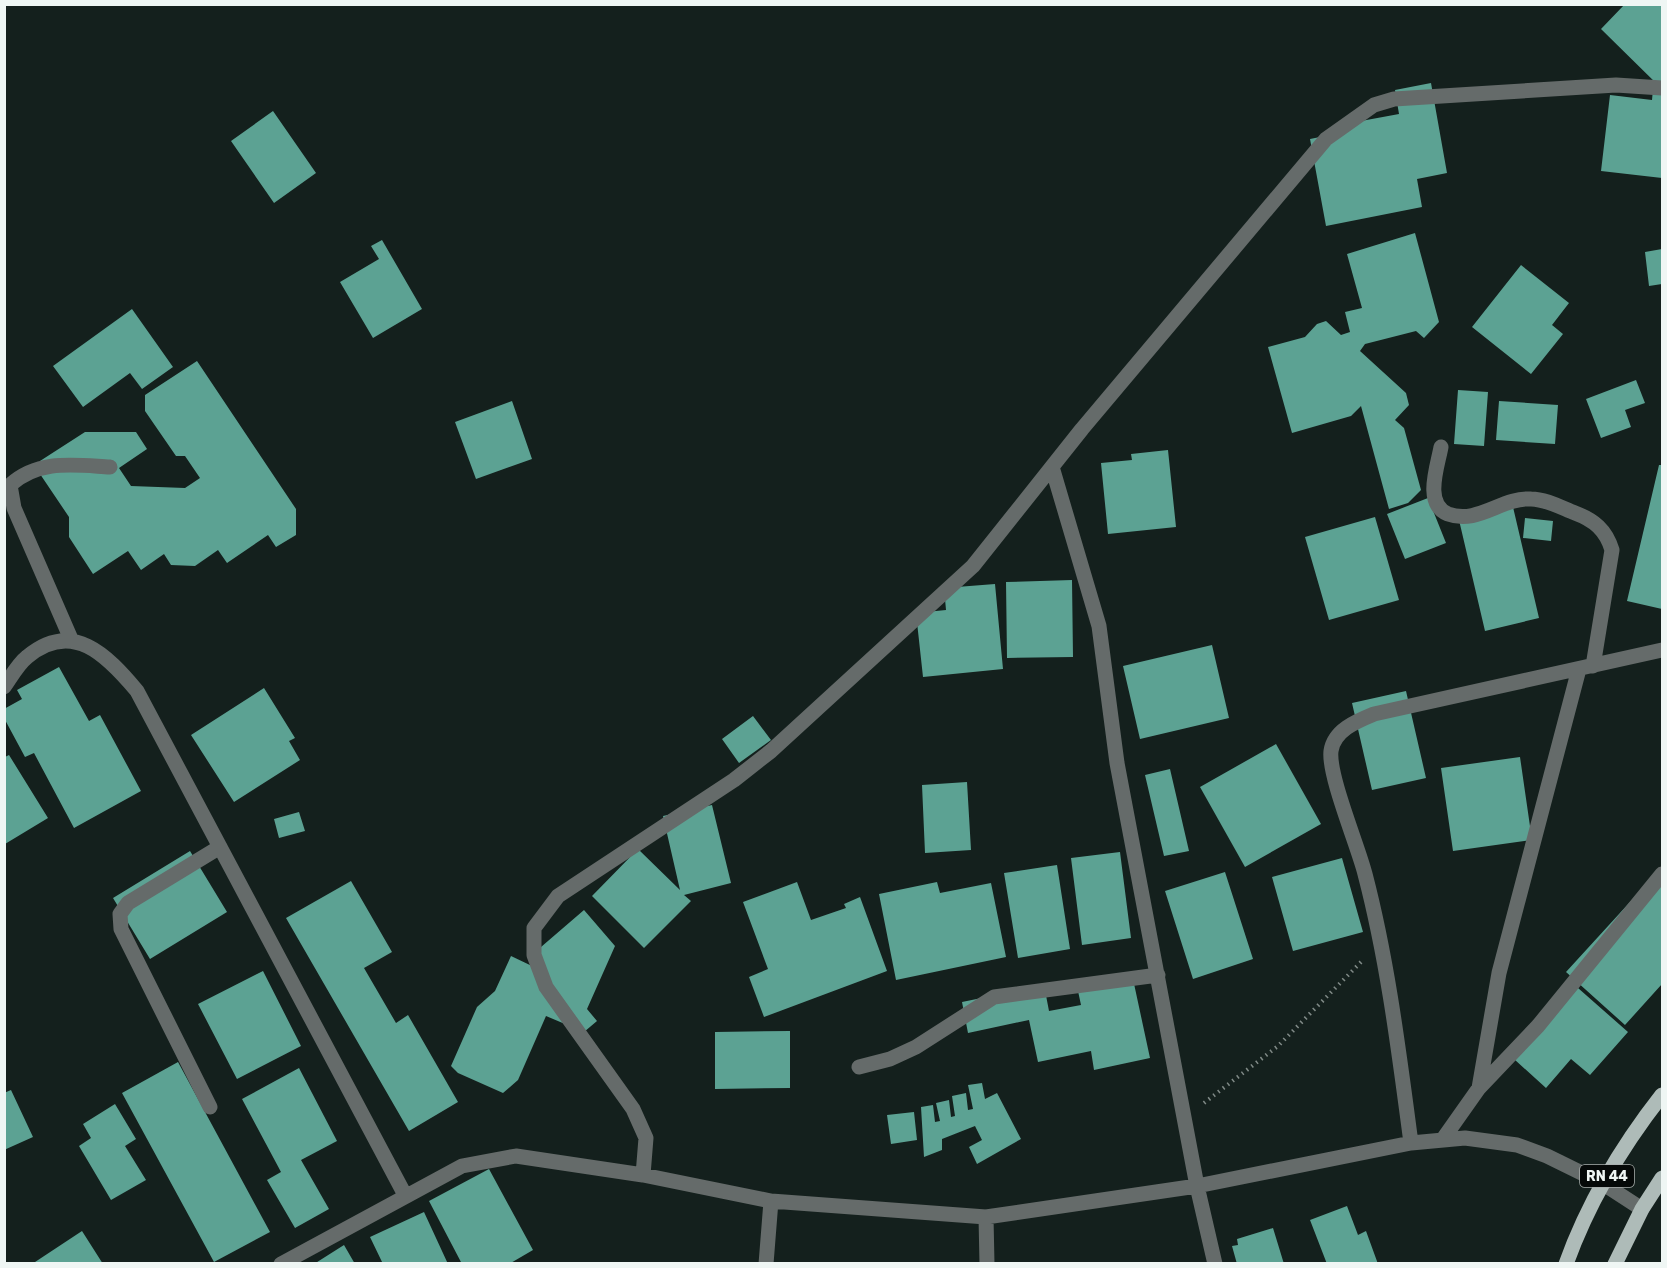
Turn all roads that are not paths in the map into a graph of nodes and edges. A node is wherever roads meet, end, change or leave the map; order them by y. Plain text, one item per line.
1 (1662, 88) edge
2 (1441, 447) dead end
3 (110, 467) dead end
4 (1052, 467) junction
5 (71, 639) junction
6 (1662, 650) edge
7 (1586, 667) junction
8 (4, 687) edge
9 (220, 847) junction
10 (1662, 874) edge
11 (1158, 975) junction
12 (859, 1067) dead end
13 (1479, 1088) junction
14 (1662, 1095) edge
15 (210, 1107) dead end
16 (1443, 1139) junction
17 (1411, 1143) junction
18 (643, 1175) junction
19 (1662, 1178) edge
20 (1602, 1183) junction
21 (1197, 1186) junction
22 (405, 1195) junction
23 (771, 1202) junction
24 (1642, 1209) junction
25 (986, 1217) junction
26 (281, 1263) edge
27 (766, 1263) edge
28 (987, 1263) edge
29 (1215, 1263) edge
30 (1566, 1263) edge
31 (1615, 1263) edge

1 - 4 street
2 - 7 street
3 - 5 street
4 - 11 street
4 - 18 street
5 - 8 street
5 - 9 street
6 - 7 street
7 - 13 street
7 - 17 street
9 - 15 street
9 - 22 street
10 - 13 street
11 - 12 street
11 - 21 street
13 - 16 street
14 - 20 main road, RN 44
16 - 17 street
16 - 20 street
17 - 21 street
18 - 22 street
18 - 23 street
19 - 24 main road, RN 44
20 - 24 street
20 - 30 main road, RN 44
21 - 25 street
21 - 29 street
22 - 26 street
23 - 25 street
23 - 27 street
24 - 31 main road, RN 44
25 - 28 street

